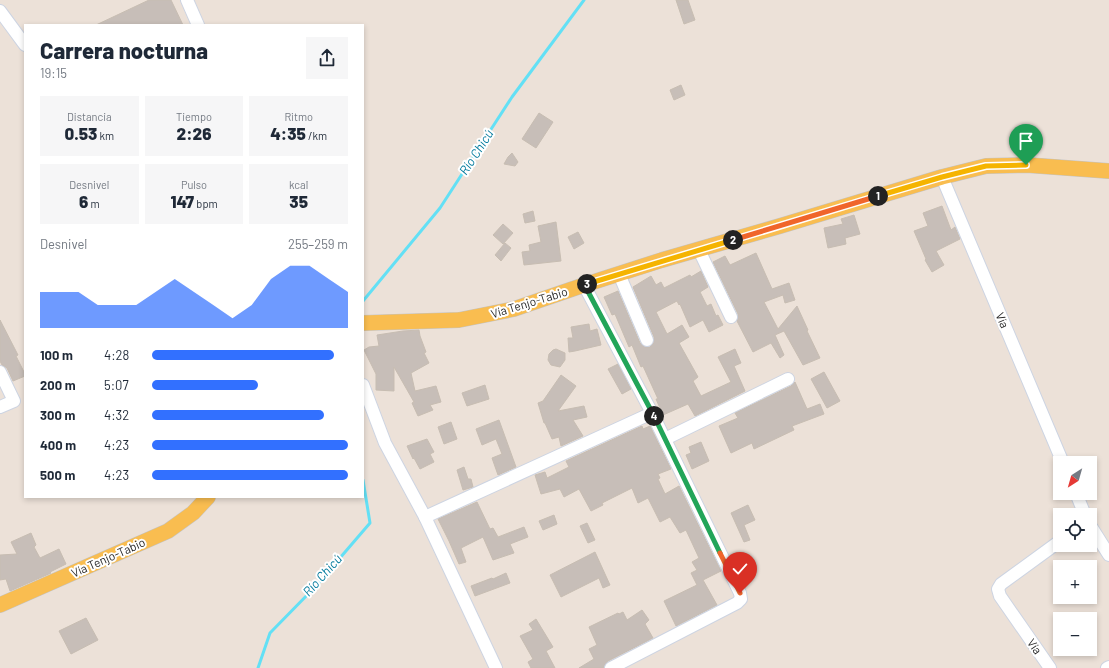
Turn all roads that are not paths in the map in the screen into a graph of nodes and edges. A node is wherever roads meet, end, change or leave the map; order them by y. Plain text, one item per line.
1 (188, 0) edge
2 (0, 11) edge
3 (198, 24) edge
4 (24, 44) edge
5 (1109, 171) edge
6 (942, 177) junction
7 (699, 250) junction
8 (619, 274) junction
9 (584, 284) junction
10 (731, 317) dead end
11 (364, 323) edge
12 (647, 340) dead end
13 (0, 372) edge
14 (788, 379) dead end
15 (364, 388) edge
16 (0, 407) edge
17 (652, 412) junction
18 (665, 439) junction
19 (1060, 456) edge
20 (207, 498) edge
21 (425, 517) junction
22 (1097, 537) edge
23 (1053, 546) edge
24 (1109, 555) edge
25 (0, 605) edge
26 (496, 668) edge
27 (611, 668) edge
28 (1050, 668) edge

1 - 3 street
2 - 4 street
5 - 6 main road, Vía Tenjo-Tabio
6 - 7 main road, Vía Tenjo-Tabio
6 - 19 street, Vía
7 - 8 main road, Vía Tenjo-Tabio
7 - 10 street
8 - 9 main road, Vía Tenjo-Tabio
8 - 12 street
9 - 11 main road, Vía Tenjo-Tabio
9 - 17 street
13 - 16 street
14 - 18 street
15 - 21 street
17 - 18 street
17 - 21 street
18 - 27 street
20 - 25 main road, Vía Tenjo-Tabio
21 - 26 street
22 - 24 street
23 - 28 street, Vía

